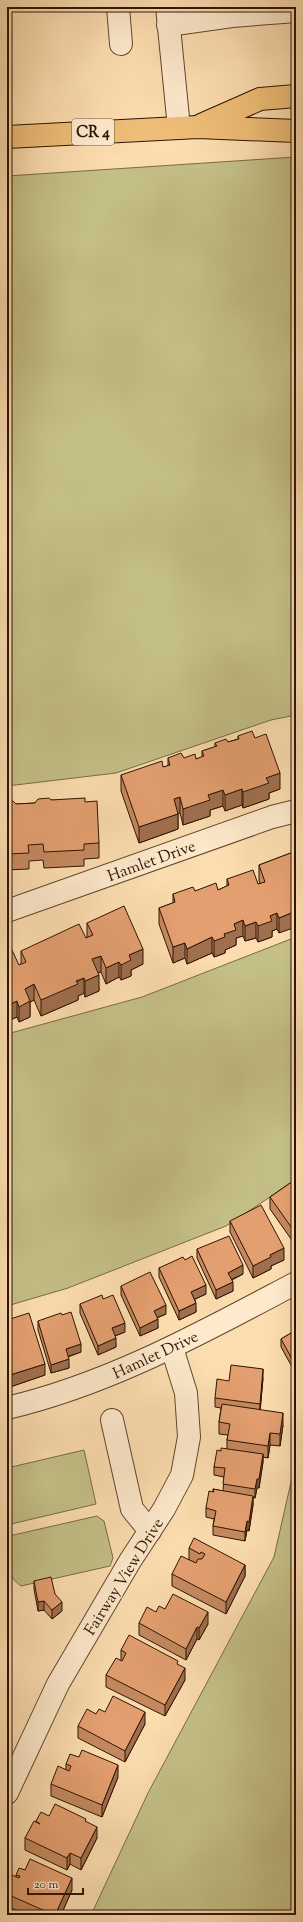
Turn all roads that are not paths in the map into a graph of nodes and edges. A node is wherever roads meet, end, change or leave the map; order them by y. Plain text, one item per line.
1 (118, 7) edge
2 (296, 11) edge
3 (168, 16) edge
4 (121, 44) dead end
5 (296, 96) edge
6 (189, 127) junction
7 (296, 131) edge
8 (7, 137) edge
9 (296, 810) edge
10 (7, 911) edge
11 (296, 1283) edge
12 (172, 1348) junction
13 (7, 1408) edge
14 (112, 1420) dead end
15 (150, 1531) junction
16 (8, 1788) edge

1 - 4 street
2 - 3 street
3 - 6 street
5 - 6 main road, CR 4
6 - 7 main road, CR 4
6 - 8 main road, CR 4
9 - 10 street, Hamlet Drive
11 - 12 street, Hamlet Drive
12 - 13 street, Hamlet Drive
12 - 15 street, Fairway View Drive
14 - 15 street
15 - 16 street, Fairway View Drive

